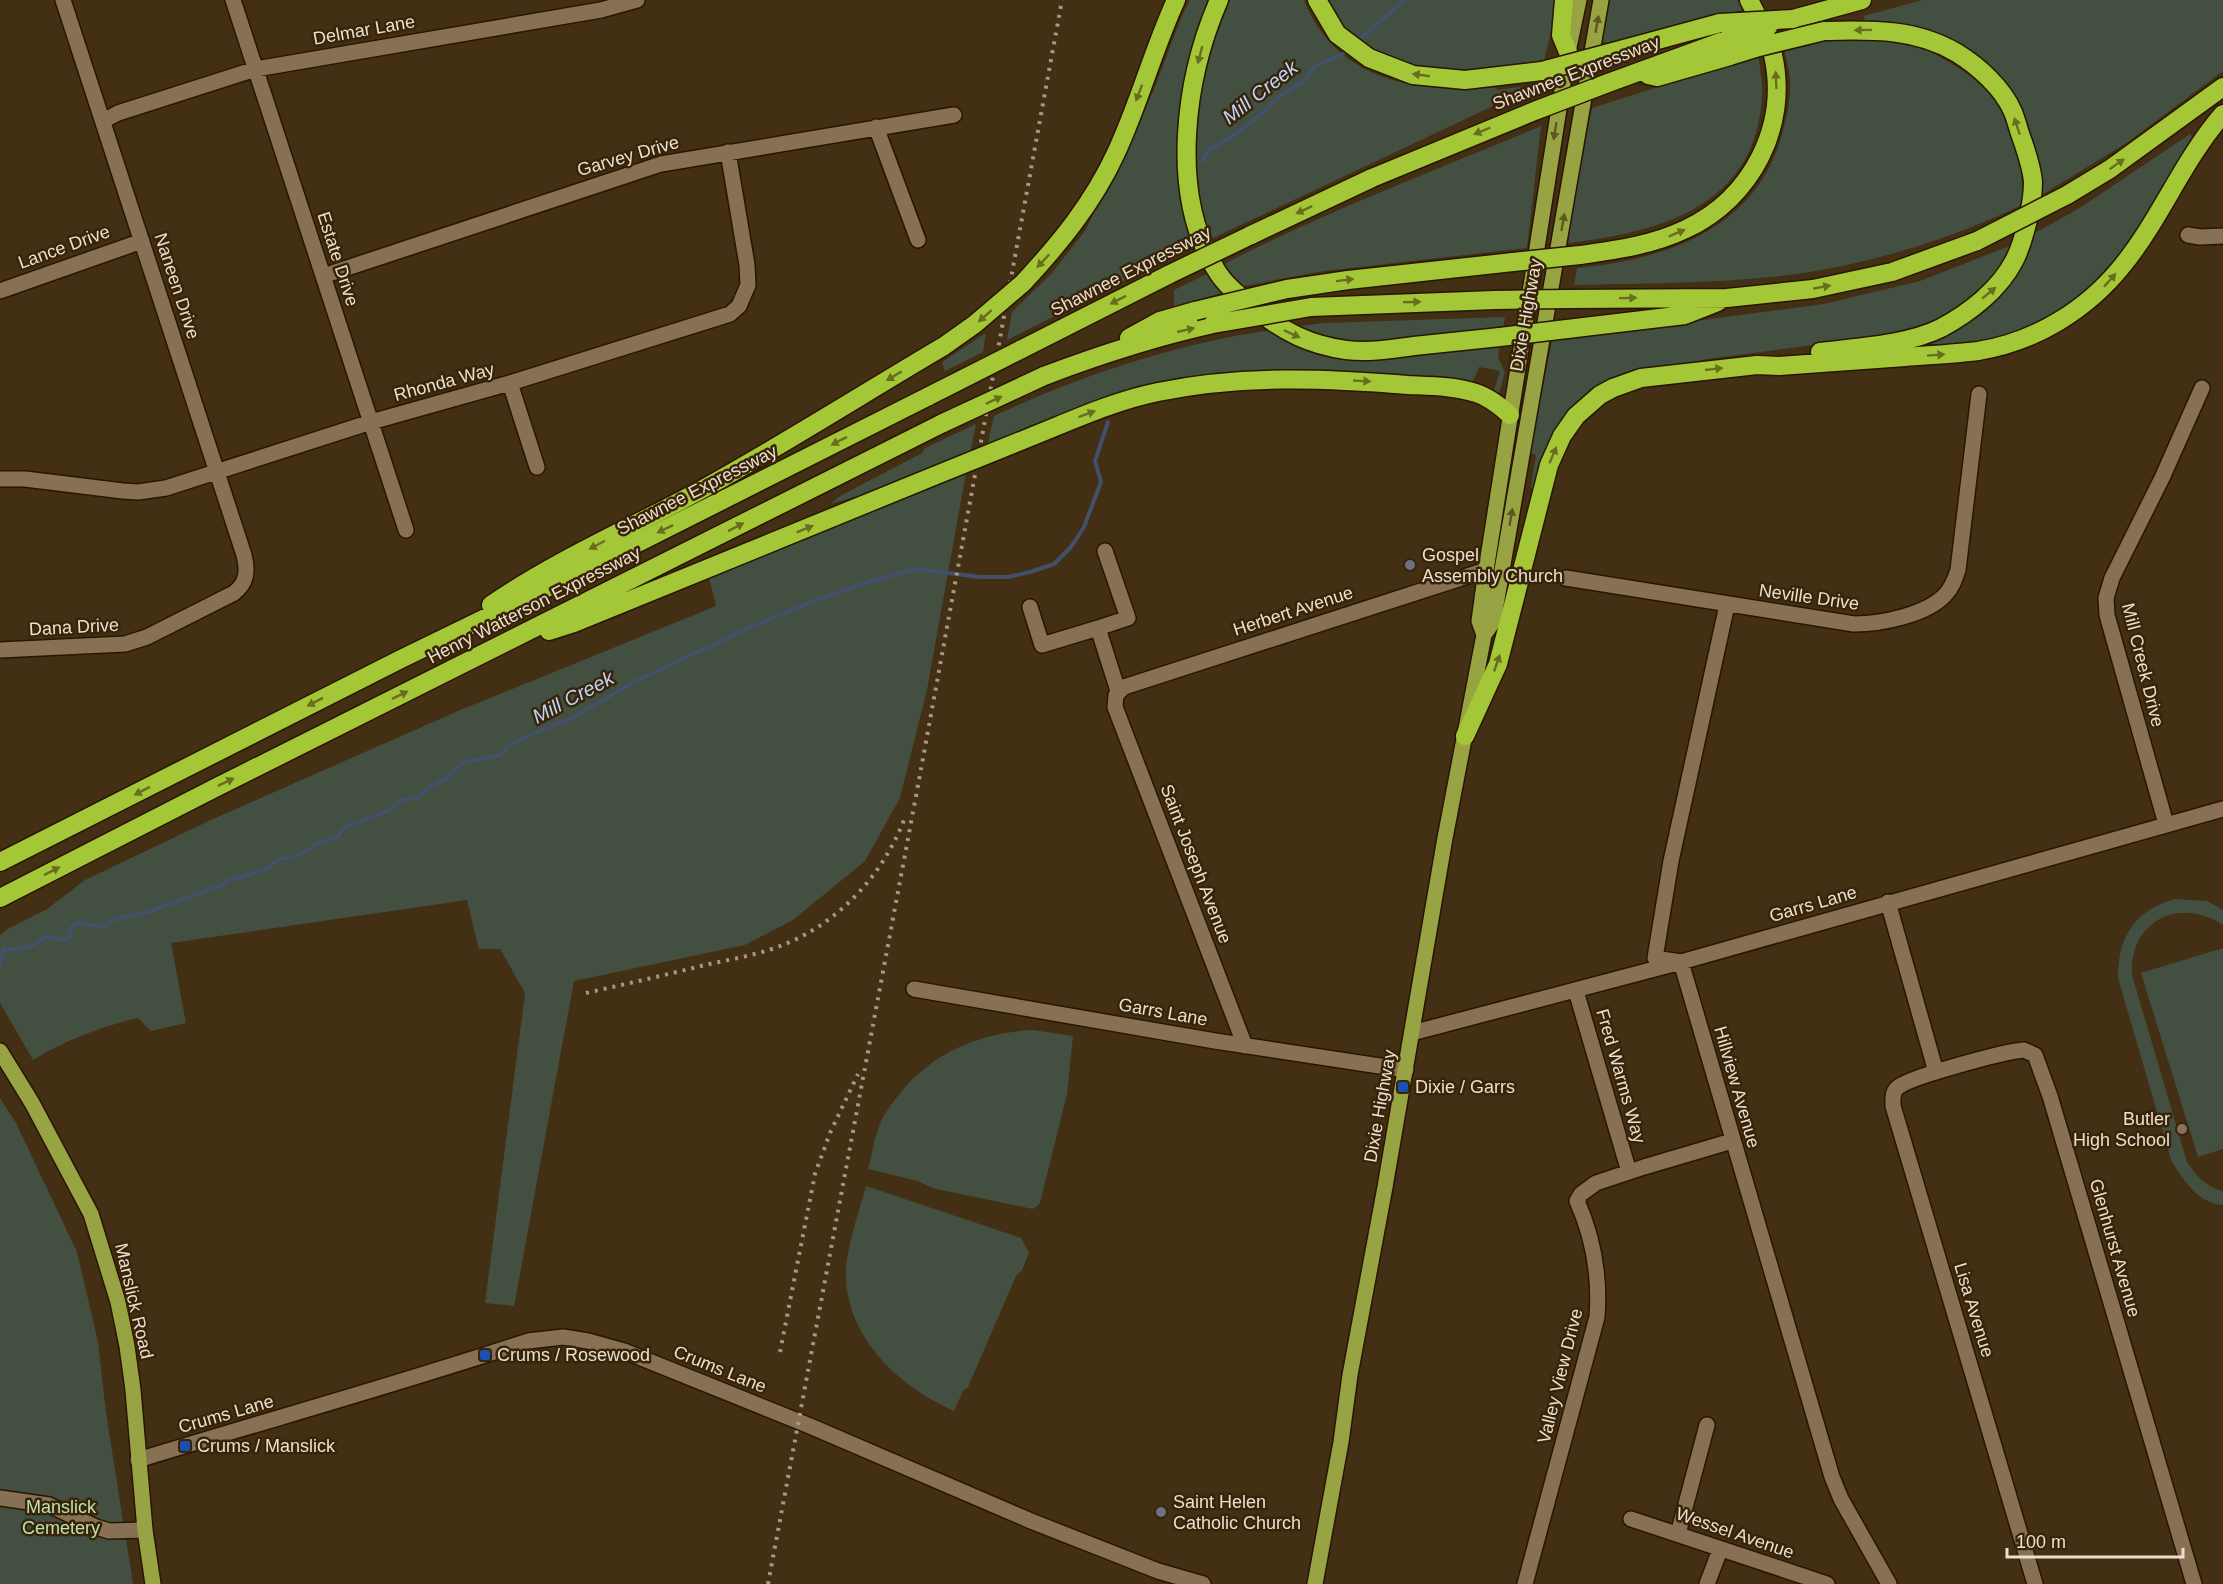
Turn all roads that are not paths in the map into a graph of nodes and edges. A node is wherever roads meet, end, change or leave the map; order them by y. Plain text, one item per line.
1 (63, 0) edge
2 (233, 0) edge
3 (637, 0) edge
4 (1176, 0) edge
5 (1219, 0) edge
6 (1317, 0) edge
7 (1564, 0) edge
8 (1579, 0) edge
9 (1601, 0) edge
10 (1749, 0) edge
11 (1862, 0) edge
12 (600, 5) edge
13 (1725, 40) junction
14 (1568, 52) junction
15 (256, 69) junction
16 (2223, 87) edge
17 (2223, 114) edge
18 (954, 115) dead end
19 (103, 121) junction
20 (876, 127) junction
21 (728, 152) junction
22 (2188, 234) dead end
23 (2223, 236) edge
24 (918, 240) dead end
25 (142, 241) junction
26 (323, 276) junction
27 (0, 291) edge
28 (1727, 298) junction
29 (1090, 359) junction
30 (1757, 365) junction
31 (510, 383) junction
32 (2202, 388) dead end
33 (1979, 394) dead end
34 (1510, 415) junction
35 (371, 422) junction
36 (537, 467) dead end
37 (217, 473) junction
38 (0, 479) edge
39 (406, 530) dead end
40 (1105, 550) dead end
41 (1486, 570) junction
42 (1566, 578) dead end
43 (243, 584) joint
44 (1727, 605) junction
45 (1030, 607) dead end
46 (1098, 628) junction
47 (1484, 635) junction
48 (443, 638) junction
49 (496, 648) junction
50 (0, 650) edge
51 (1117, 693) junction
52 (1465, 736) junction
53 (2223, 808) edge
54 (2166, 824) junction
55 (0, 862) edge
56 (0, 898) edge
57 (1888, 902) junction
58 (1681, 962) junction
59 (914, 989) dead end
60 (1576, 991) junction
61 (1412, 1033) junction
62 (1245, 1046) junction
63 (0, 1051) edge
64 (1406, 1070) junction
65 (1936, 1072) junction
66 (1732, 1141) junction
67 (1629, 1172) junction
68 (1707, 1425) dead end
69 (138, 1460) junction
70 (0, 1498) edge
71 (1631, 1519) dead end
72 (145, 1530) junction
73 (1678, 1534) junction
74 (1720, 1550) junction
75 (153, 1584) edge
76 (1203, 1584) edge
77 (1315, 1584) edge
78 (1525, 1584) edge
79 (1707, 1584) edge
80 (1827, 1584) edge
81 (1889, 1584) edge
82 (2035, 1584) edge
83 (2194, 1584) edge

1 - 19 street, Naneen Drive
2 - 15 street, Estate Drive
3 - 12 street, Delmar Lane
4 -> 48 highway, bridge
5 -> 28 highway, bridge
13 -> 6 highway, bridge
7 - 14 highway
8 - 14 main road, Dixie Highway
47 -> 9 main road, Dixie Highway
29 -> 10 highway, bridge
11 - 13 highway, Shawnee Expressway, bridge
12 - 15 street, Delmar Lane
30 -> 13 highway, bridge
13 -> 48 highway, Shawnee Expressway, bridge
14 -> 34 main road, Dixie Highway
15 - 19 street, Delmar Lane
15 - 26 street, Estate Drive
28 -> 16 highway, bridge
30 -> 17 highway
18 - 20 street, Garvey Drive
19 - 25 street, Naneen Drive
20 - 21 street, Garvey Drive
20 - 24 street
21 - 26 street, Garvey Drive
21 - 31 street, Rhonda Way
22 - 23 street
25 - 27 street, Lance Drive
25 - 37 street, Naneen Drive
26 - 35 street, Estate Drive
29 -> 28 highway, bridge
49 -> 29 highway, Henry Watterson Expressway, bridge
52 -> 30 highway
31 - 35 street, Rhonda Way
31 - 36 street
32 - 54 street, Mill Creek Drive
33 - 44 street, Neville Drive
34 - 41 main road, Dixie Highway
49 -> 34 highway, bridge
35 - 37 street, Rhonda Way
35 - 39 street, Estate Drive
37 - 38 street, Rhonda Way
37 - 43 street, Naneen Drive
40 - 46 street
41 - 47 main road, Dixie Highway
41 - 51 street, Herbert Avenue
42 - 44 street, Neville Drive
43 - 50 street, Dana Drive
44 - 58 street
45 - 46 street
46 - 51 street, Saint Joseph Avenue
47 - 52 main road, Dixie Highway
48 -> 55 highway, Henry Watterson Expressway
56 -> 49 highway, Henry Watterson Expressway
51 - 62 street, Saint Joseph Avenue
52 - 61 main road, Dixie Highway
53 - 54 street, Garrs Lane
54 - 57 street, Garrs Lane
57 - 58 street, Garrs Lane
57 - 65 street
58 - 60 street, Garrs Lane
58 - 66 street, Hillview Avenue
59 - 62 street, Garrs Lane
60 - 61 street, Garrs Lane
60 - 67 street, Fred Warms Way
61 - 64 main road, Dixie Highway
62 - 64 street, Garrs Lane
63 - 69 main road, Manslick Road
64 - 77 main road, Dixie Highway
65 - 82 street, Lisa Avenue
65 - 83 street, Glenhurst Avenue
66 - 67 street, Valley View Drive
66 - 81 street, Hillview Avenue
67 - 78 street, Valley View Drive
68 - 73 street
69 - 72 main road, Manslick Road
69 - 76 street, Crums Lane
70 - 72 street
71 - 73 street, Wessel Avenue
72 - 75 main road, Manslick Road
73 - 74 street, Wessel Avenue
74 - 79 street
74 - 80 street, Wessel Avenue

